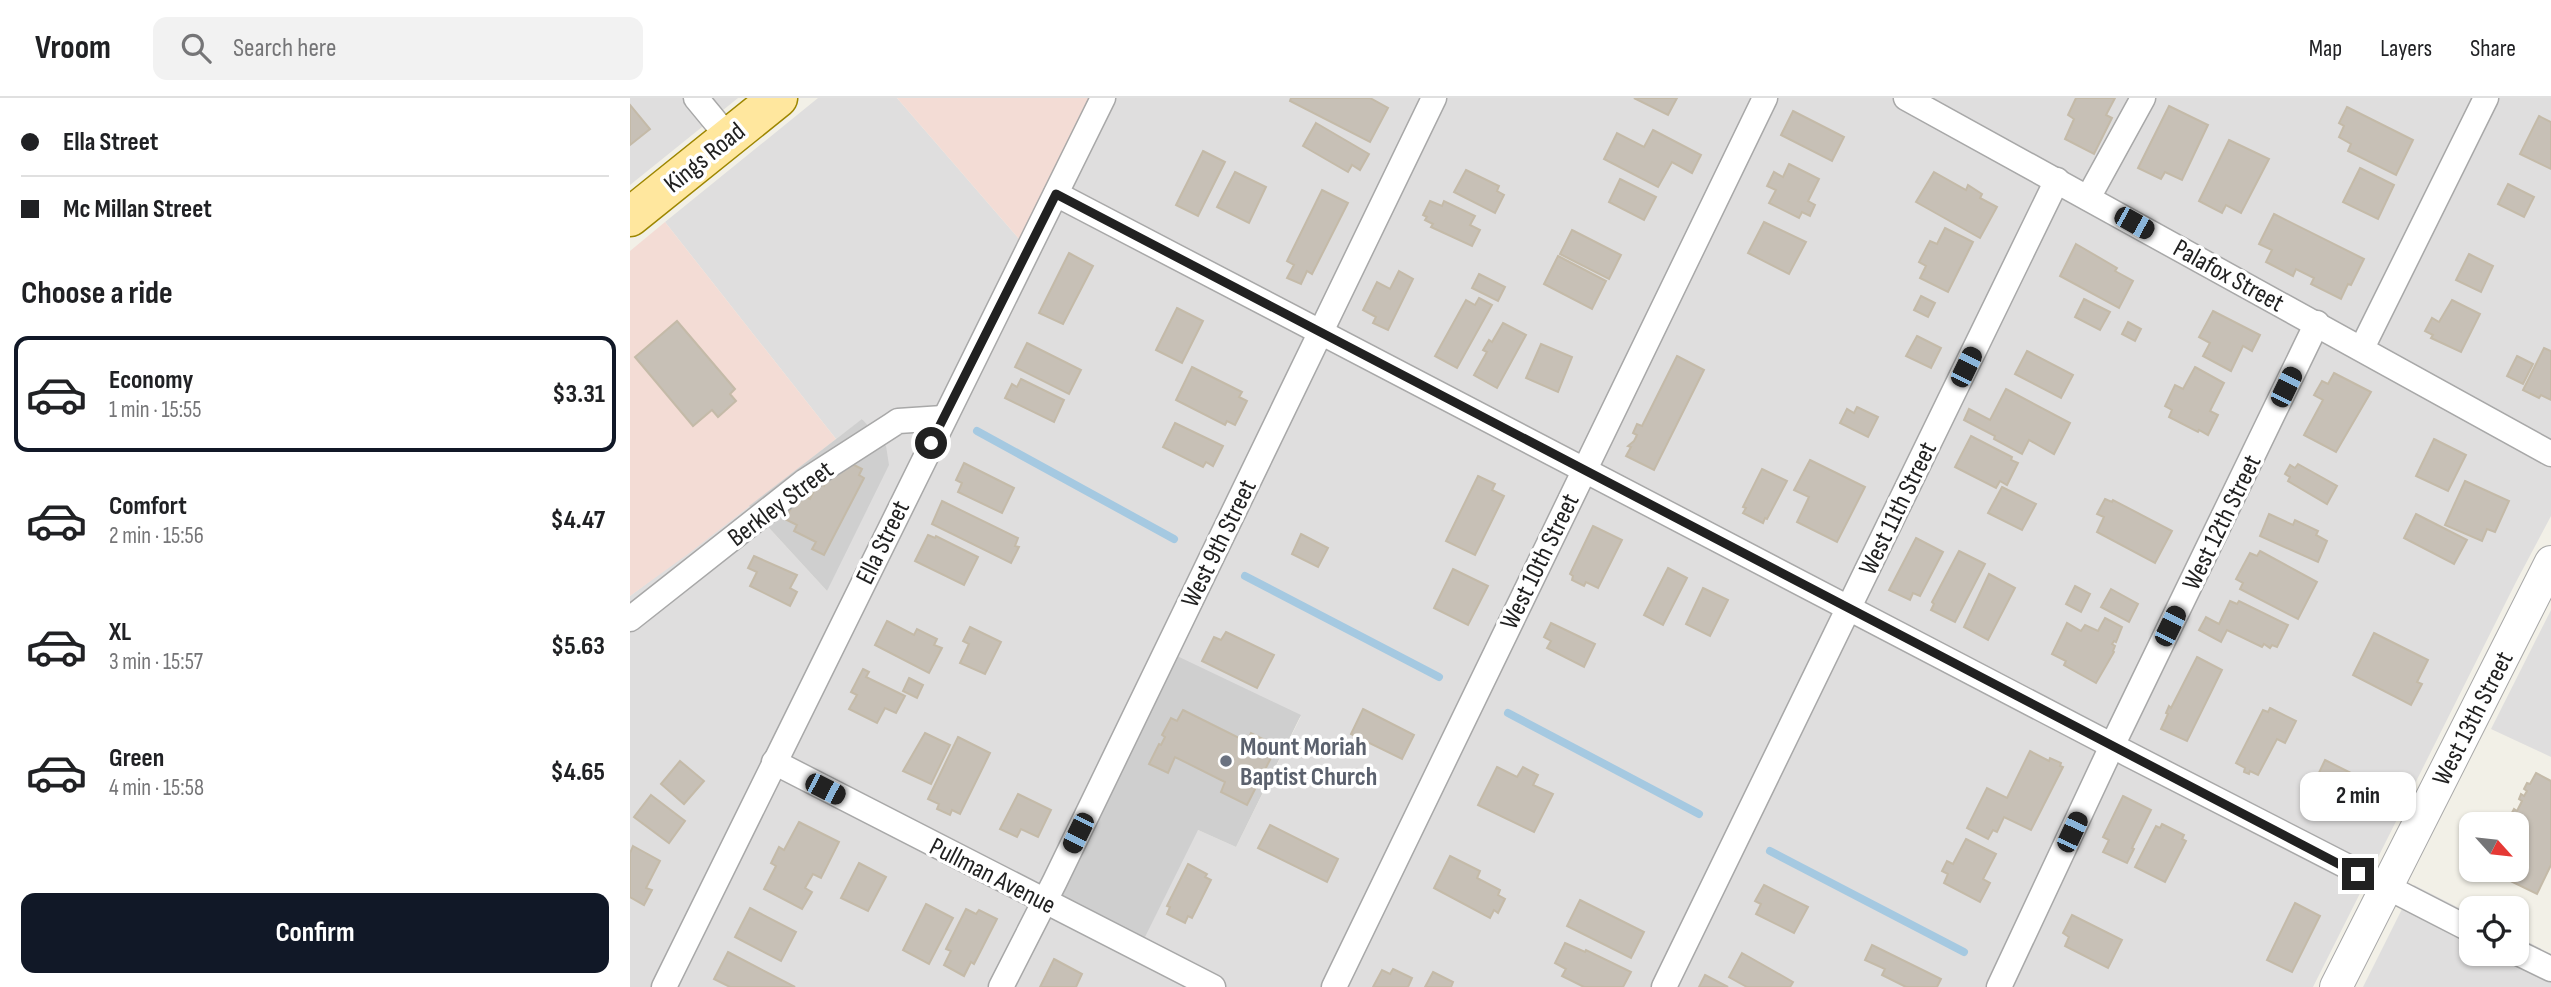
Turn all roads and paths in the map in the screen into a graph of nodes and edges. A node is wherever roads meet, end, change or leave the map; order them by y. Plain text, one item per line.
1 (696, 98) edge
2 (778, 98) edge
3 (1103, 98) edge
4 (1434, 98) edge
5 (1765, 98) edge
6 (1906, 98) edge
7 (2143, 98) edge
8 (2486, 98) edge
9 (729, 138) junction
10 (2057, 180) junction
11 (1056, 194) junction
12 (2088, 198) junction
13 (630, 217) edge
14 (2317, 323) junction
15 (1319, 332) junction
16 (2362, 348) junction
17 (943, 418) junction
18 (2551, 454) edge
19 (1583, 470) junction
20 (2551, 562) edge
21 (1848, 607) junction
22 (630, 619) edge
23 (2112, 746) junction
24 (774, 762) junction
25 (2385, 888) junction
26 (1044, 900) junction
27 (2459, 924) edge
28 (2529, 958) edge
29 (2551, 969) edge
30 (664, 987) edge
31 (1001, 987) edge
32 (1213, 987) edge
33 (1334, 987) edge
34 (1664, 987) edge
35 (1999, 987) edge
36 (2336, 987) edge

1 - 9 street
2 - 9 main road, Kings Road
3 - 11 street, Ella Street
4 - 15 street, West 9th Street
5 - 19 street, West 10th Street
6 - 10 street, Palafox Street
7 - 12 street
8 - 16 street
9 - 13 main road, Kings Road
10 - 12 street, Palafox Street
10 - 21 street, West 11th Street
11 - 15 street
11 - 17 street, Ella Street
12 - 14 street, Palafox Street
14 - 16 street, Palafox Street
14 - 23 street, West 12th Street
15 - 19 street
15 - 26 street, West 9th Street
16 - 18 street, Palafox Street
17 - 22 street, Berkley Street
17 - 24 street, Ella Street
19 - 21 street
19 - 33 street, West 10th Street
20 - 25 street, West 13th Street
21 - 23 street
21 - 34 street, West 11th Street
23 - 25 street
23 - 35 street, West 12th Street
24 - 26 street, Pullman Avenue
24 - 30 street, Ella Street
25 - 27 street
25 - 36 street, West 13th Street
26 - 31 street, West 9th Street
26 - 32 street, Pullman Avenue
28 - 29 street

